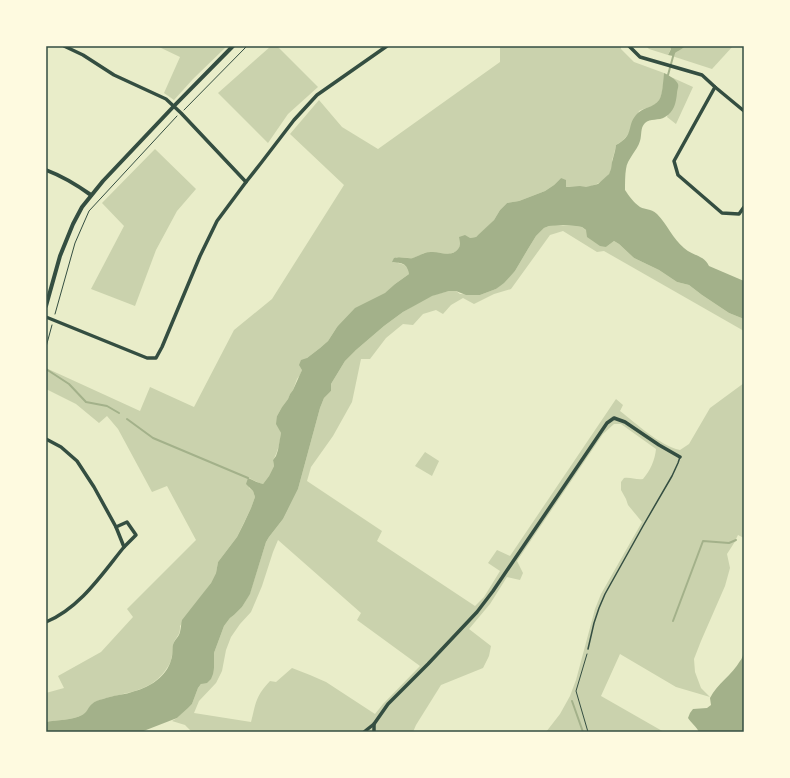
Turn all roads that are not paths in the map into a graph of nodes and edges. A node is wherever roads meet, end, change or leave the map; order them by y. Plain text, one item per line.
1 (64, 46) edge
2 (233, 46) edge
3 (387, 46) edge
4 (629, 46) edge
5 (715, 87) junction
6 (174, 106) junction
7 (744, 111) edge
8 (46, 170) edge
9 (246, 182) junction
10 (91, 195) junction
11 (744, 207) edge
12 (46, 306) edge
13 (46, 316) edge
14 (46, 440) edge
15 (680, 457) joint
16 (116, 527) junction
17 (124, 547) junction
18 (46, 622) edge
19 (588, 649) road end
20 (374, 724) junction
21 (364, 732) edge
22 (374, 732) edge

1 - 6 street
2 - 6 street
3 - 9 street
4 - 5 street
5 - 7 street
5 - 11 street
6 - 9 street
6 - 10 street
8 - 10 street
9 - 13 street
10 - 12 street
14 - 16 street
15 - 19 lane
15 - 20 street
16 - 17 street
16 - 17 street
17 - 18 street
20 - 21 street
20 - 22 street

